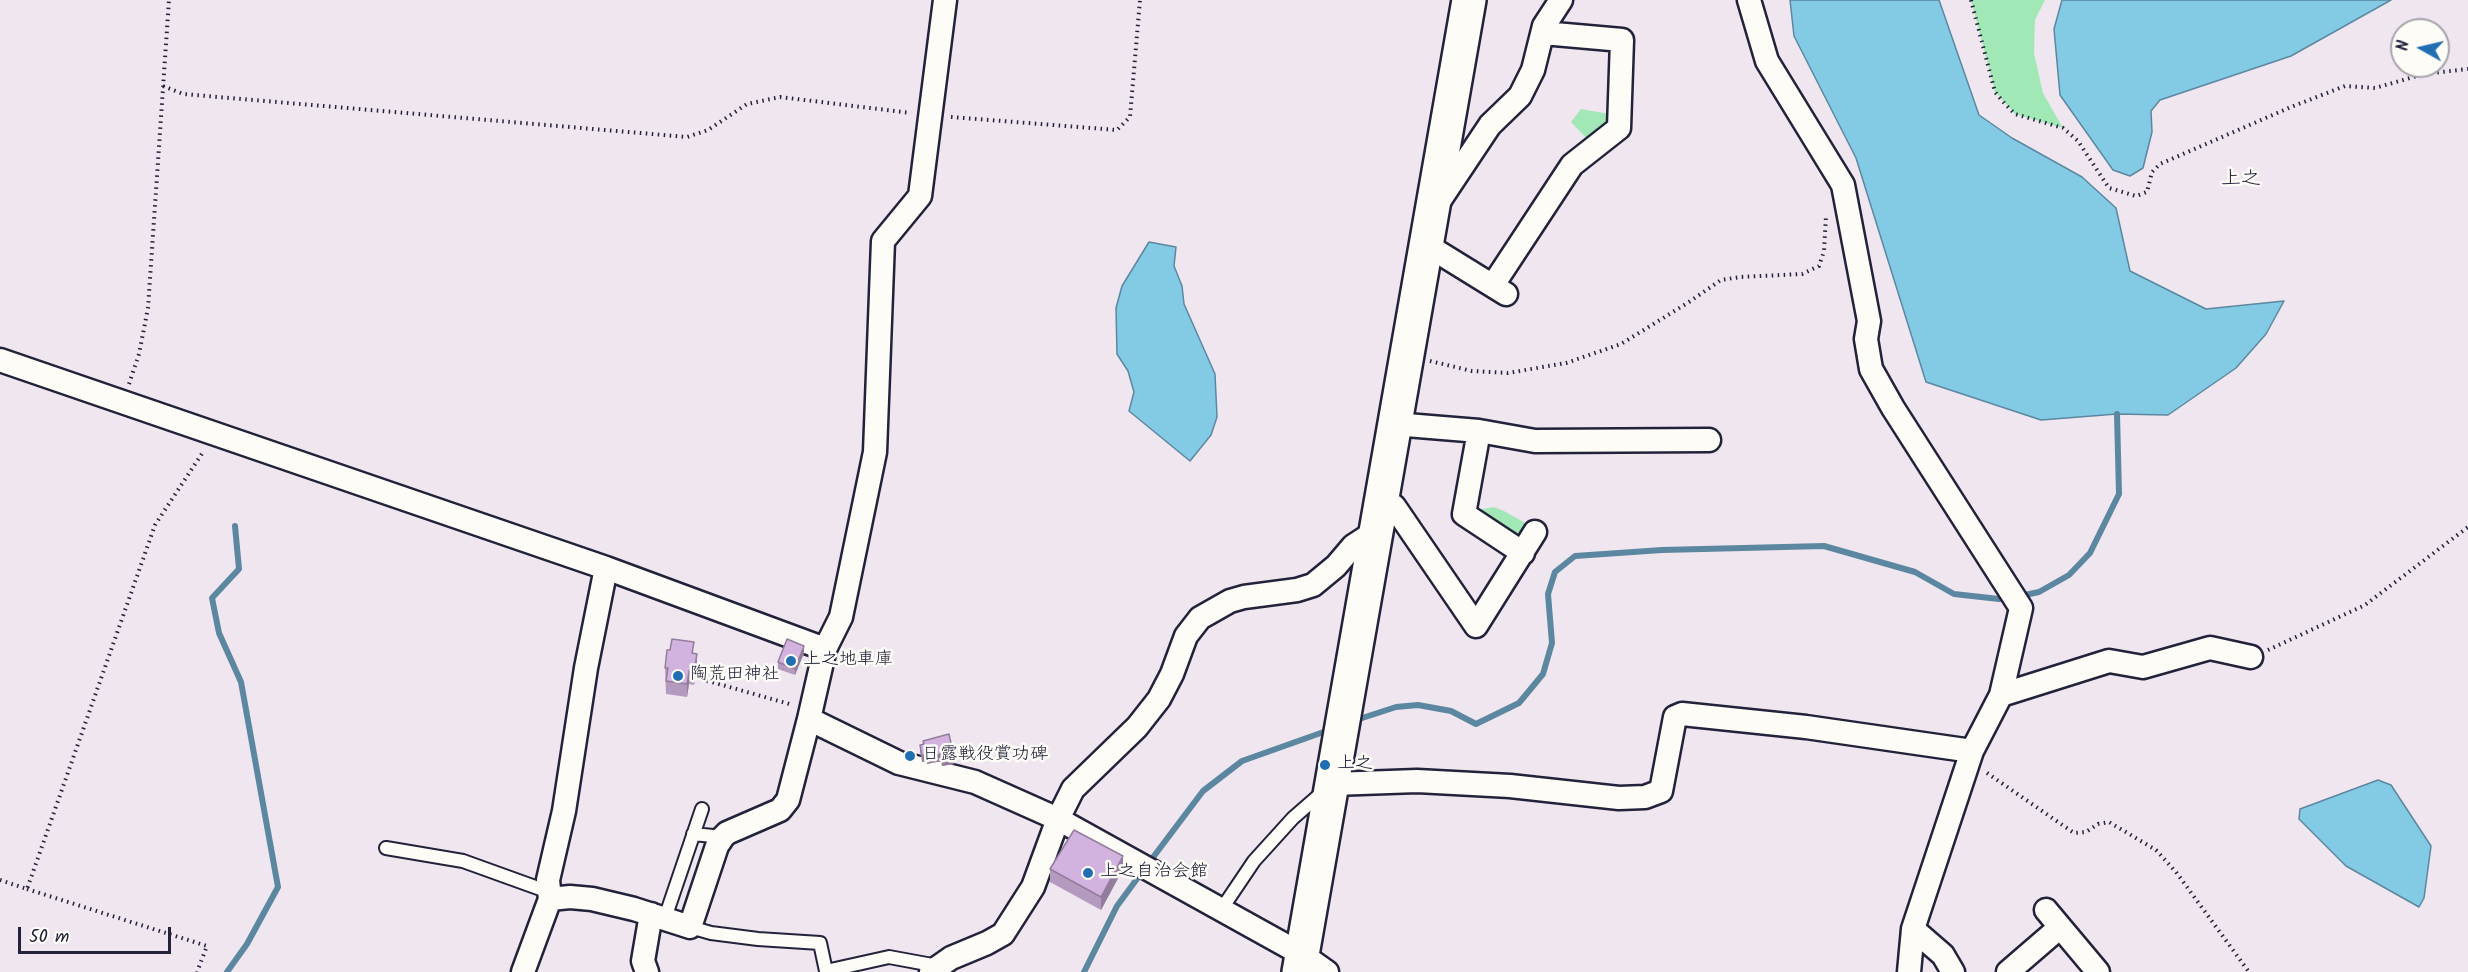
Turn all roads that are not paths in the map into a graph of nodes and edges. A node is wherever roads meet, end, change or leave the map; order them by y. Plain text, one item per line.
1 (945, 0) edge
2 (1469, 0) edge
3 (1561, 0) edge
4 (1749, 0) edge
5 (1543, 33) junction
6 (1428, 229) junction
7 (0, 360) edge
8 (1394, 424) junction
9 (1479, 431) junction
10 (1709, 440) dead end
11 (1378, 517) junction
12 (1535, 532) dead end
13 (1523, 553) junction
14 (606, 568) junction
15 (825, 649) junction
16 (2251, 657) road end
17 (2001, 695) junction
18 (806, 713) junction
19 (1971, 755) junction
20 (1333, 784) junction
21 (702, 808) dead end
22 (1058, 819) junction
23 (693, 834) junction
24 (723, 837) junction
25 (386, 848) dead end
26 (550, 895) junction
27 (1221, 910) junction
28 (658, 916) junction
29 (690, 927) junction
30 (1913, 929) junction
31 (1310, 966) edge
32 (935, 969) edge
33 (523, 972) edge
34 (647, 972) edge
35 (1909, 972) edge
36 (1953, 972) edge
37 (2008, 972) edge
38 (2098, 972) edge

1 - 15 street
2 - 6 street
3 - 5 street
4 - 17 street
5 - 6 street
5 - 6 street
6 - 8 street
7 - 14 street
8 - 9 street
8 - 11 street
9 - 10 street
9 - 13 street
11 - 13 street
11 - 20 street
11 - 22 street
12 - 13 street
14 - 15 street
14 - 26 street
15 - 18 street
16 - 17 street
17 - 19 street
18 - 22 street
18 - 24 street
19 - 20 street
19 - 30 street
20 - 27 lane
20 - 31 street
21 - 23 lane
22 - 27 street
22 - 32 street
23 - 24 lane
23 - 28 lane
24 - 29 street
25 - 26 lane
26 - 28 street
26 - 33 street
27 - 31 street
28 - 29 street
28 - 34 street
29 - 32 lane
30 - 35 street
30 - 36 street
37 - 38 street

